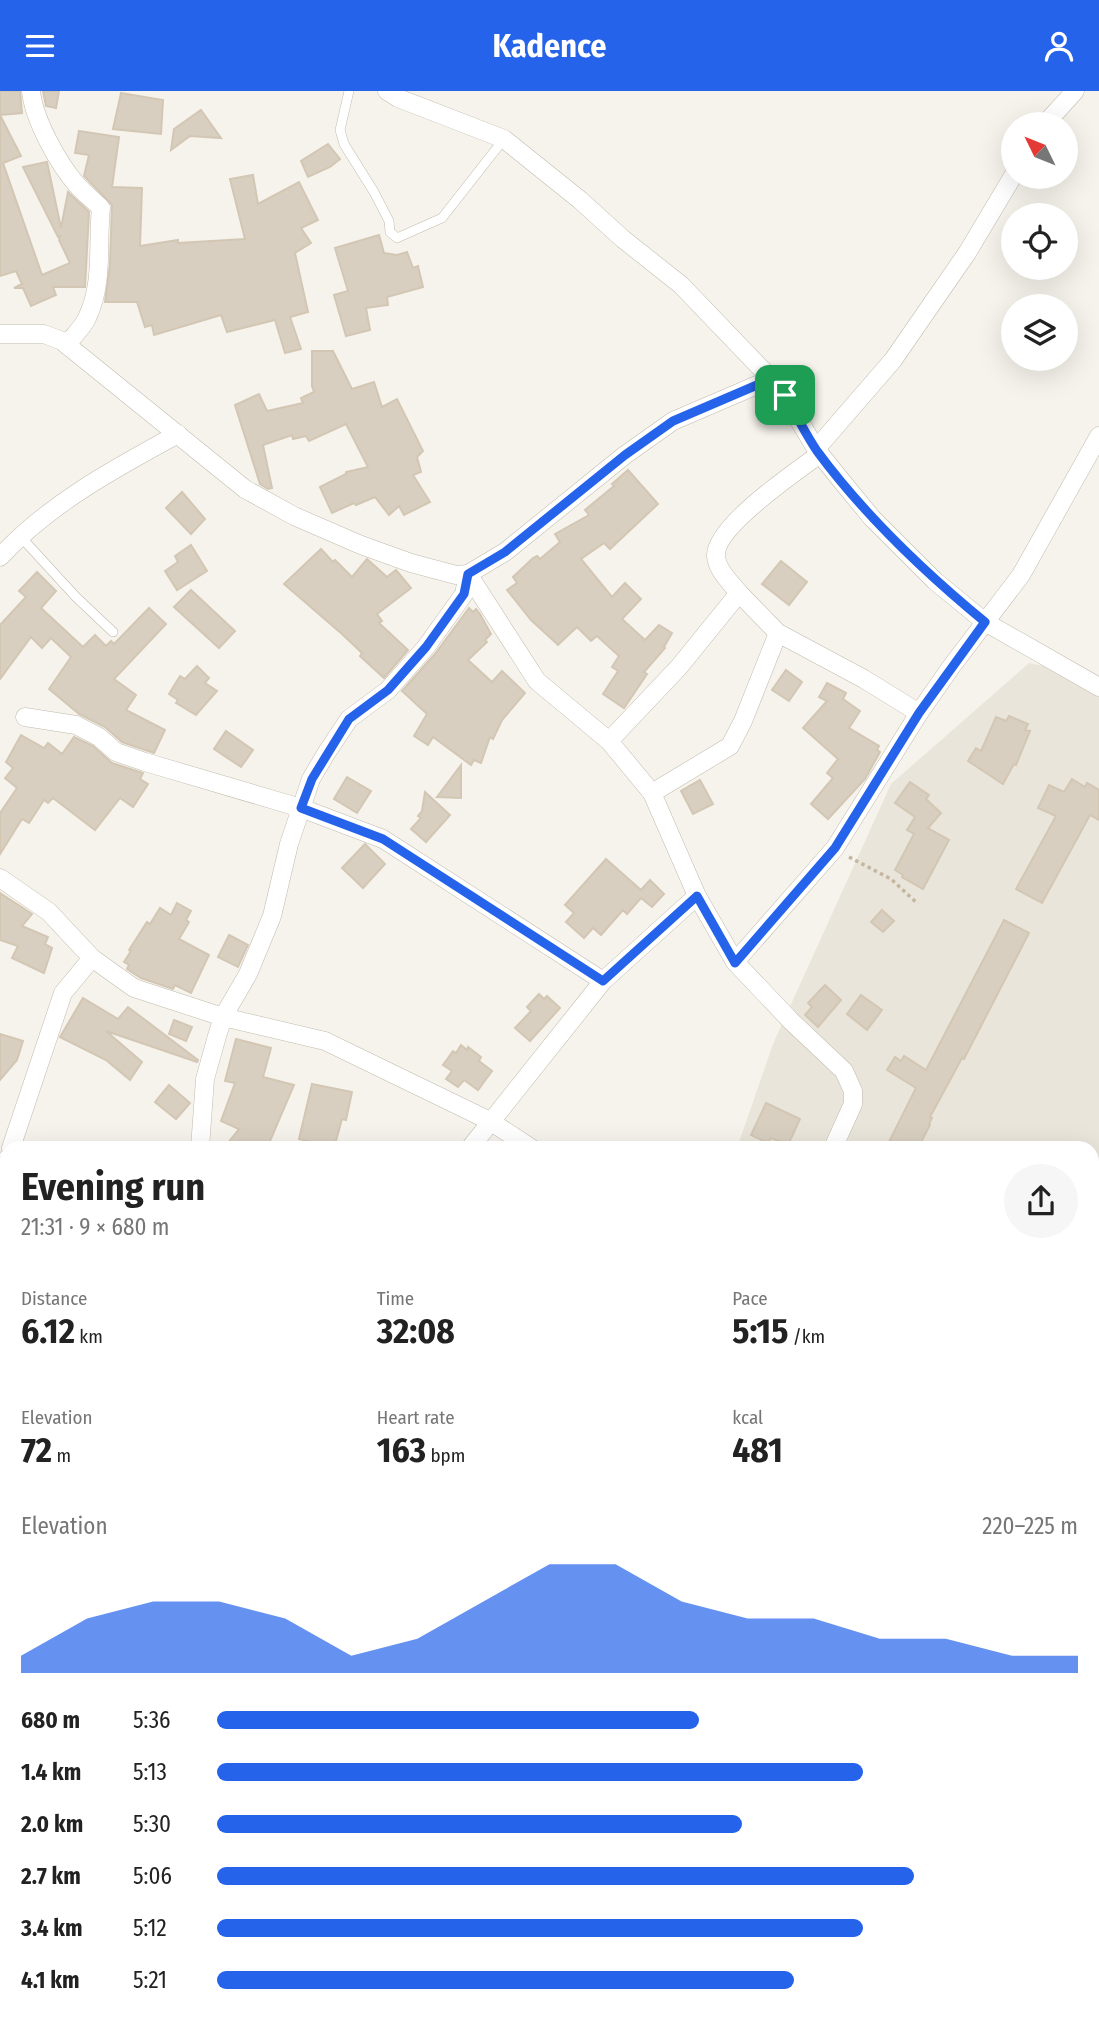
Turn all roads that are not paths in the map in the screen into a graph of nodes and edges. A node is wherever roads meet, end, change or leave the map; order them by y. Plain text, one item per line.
1 (31, 91) edge
2 (349, 91) edge
3 (387, 91) edge
4 (1076, 91) edge
5 (1056, 112) edge
6 (504, 139) junction
7 (1005, 189) edge
8 (0, 334) edge
9 (67, 345) junction
10 (775, 383) junction
11 (178, 435) junction
12 (1099, 436) edge
13 (818, 452) junction
14 (20, 536) junction
15 (0, 557) edge
16 (468, 574) junction
17 (739, 593) junction
18 (985, 622) junction
19 (114, 632) dead end
20 (778, 633) junction
21 (1099, 687) edge
22 (919, 713) junction
23 (25, 717) dead end
24 (609, 741) junction
25 (652, 793) junction
26 (301, 808) junction
27 (0, 878) edge
28 (697, 896) junction
29 (93, 958) junction
30 (735, 963) junction
31 (603, 981) junction
32 (223, 1017) junction
33 (490, 1121) junction
34 (13, 1141) edge
35 (201, 1141) edge
36 (475, 1141) edge
37 (520, 1141) edge
38 (836, 1141) edge

1 - 9 street
2 - 6 lane
3 - 6 street
4 - 5 street
6 - 10 street
7 - 13 street
8 - 9 street
9 - 11 street
10 - 13 street
10 - 16 street
11 - 14 street
11 - 16 street
12 - 18 street
13 - 17 street
13 - 18 street
14 - 15 street
14 - 19 lane
16 - 24 street
16 - 26 street
17 - 20 street
17 - 24 street
18 - 21 street
18 - 22 street
20 - 22 street
20 - 25 street
22 - 30 street
23 - 26 street
24 - 25 street
25 - 28 street
26 - 31 street
26 - 32 street
27 - 29 street
28 - 30 street
28 - 31 street
29 - 32 street
29 - 34 street
30 - 38 street
31 - 33 street
32 - 33 street
32 - 35 street
33 - 36 street
33 - 37 street

